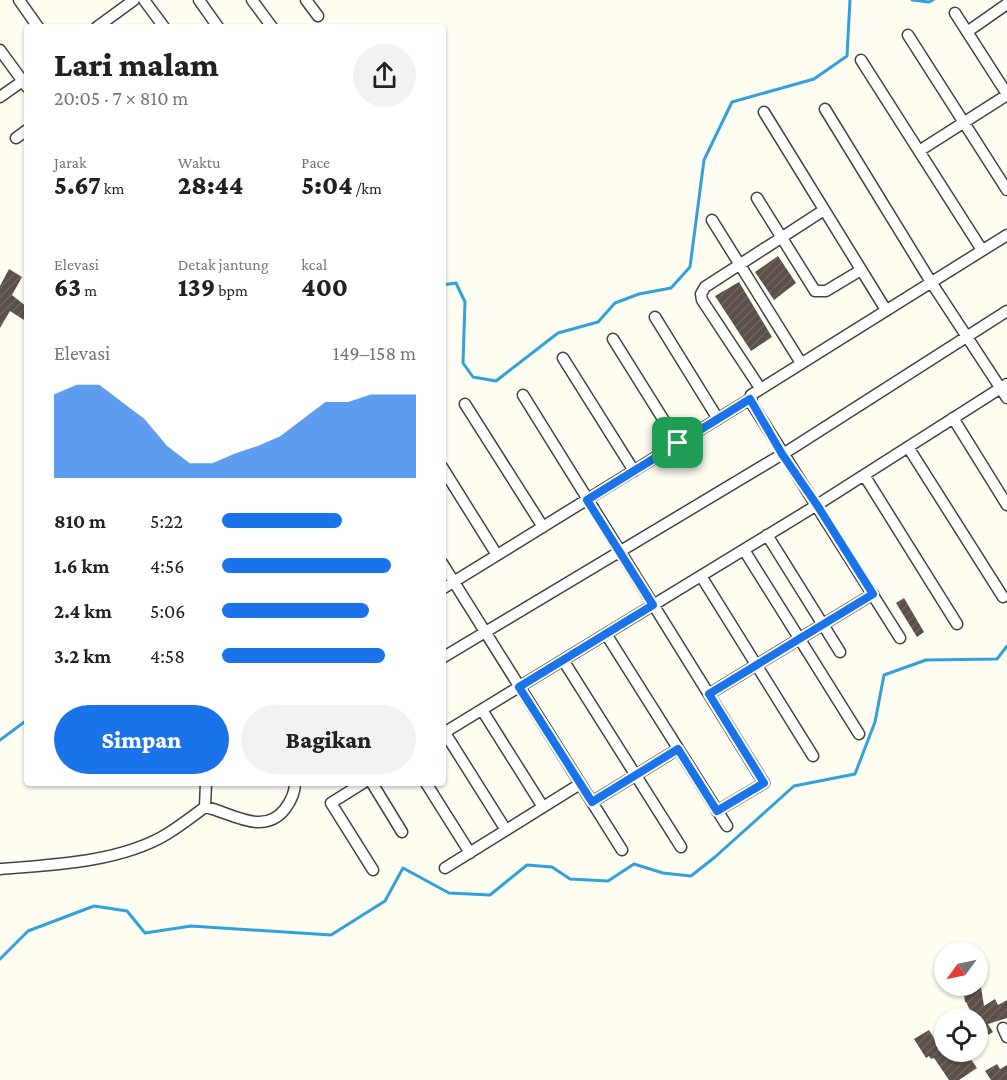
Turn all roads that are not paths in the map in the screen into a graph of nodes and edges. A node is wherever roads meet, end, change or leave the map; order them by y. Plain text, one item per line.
1 (19, 0) edge
2 (134, 0) edge
3 (144, 0) edge
4 (199, 0) edge
5 (252, 0) edge
6 (306, 0) edge
7 (1007, 4) edge
8 (955, 13) dead end
9 (318, 16) dead end
10 (36, 24) edge
11 (105, 24) edge
12 (163, 24) edge
13 (216, 24) edge
14 (270, 24) edge
15 (968, 32) junction
16 (908, 35) dead end
17 (0, 50) edge
18 (861, 60) dead end
19 (24, 81) edge
20 (24, 83) edge
21 (1007, 94) edge
22 (0, 97) edge
23 (825, 109) dead end
24 (764, 112) dead end
25 (963, 122) junction
26 (24, 132) edge
27 (16, 138) dead end
28 (919, 151) junction
29 (1007, 190) edge
30 (757, 198) dead end
31 (824, 210) junction
32 (712, 220) dead end
33 (1007, 234) edge
34 (781, 238) junction
35 (982, 250) junction
36 (740, 265) junction
37 (861, 270) junction
38 (932, 282) junction
39 (886, 310) junction
40 (1007, 311) edge
41 (655, 317) dead end
42 (967, 336) junction
43 (613, 339) dead end
44 (563, 358) dead end
45 (801, 363) junction
46 (1004, 386) edge
47 (760, 388) junction
48 (523, 395) dead end
49 (1007, 398) edge
50 (750, 399) junction
51 (465, 404) dead end
52 (953, 418) junction
53 (718, 419) junction
54 (678, 443) junction
55 (908, 447) junction
56 (782, 454) junction
57 (634, 471) junction
58 (446, 472) edge
59 (864, 475) junction
60 (587, 500) junction
61 (817, 505) junction
62 (1007, 505) edge
63 (543, 527) junction
64 (767, 535) junction
65 (744, 550) junction
66 (619, 551) junction
67 (497, 555) junction
68 (446, 569) edge
69 (701, 576) junction
70 (454, 582) junction
71 (446, 587) edge
72 (873, 594) junction
73 (1003, 597) dead end
74 (653, 605) junction
75 (824, 624) junction
76 (957, 624) dead end
77 (486, 632) junction
78 (606, 634) junction
79 (900, 638) dead end
80 (799, 639) junction
81 (840, 652) dead end
82 (446, 656) edge
83 (563, 660) junction
84 (756, 665) junction
85 (519, 687) junction
86 (709, 694) junction
87 (482, 710) junction
88 (446, 733) edge
89 (859, 734) dead end
90 (446, 737) edge
91 (678, 749) junction
92 (813, 756) dead end
93 (635, 775) junction
94 (580, 784) junction
95 (206, 786) edge
96 (294, 786) edge
97 (358, 786) edge
98 (374, 786) edge
99 (428, 786) edge
100 (592, 802) junction
101 (205, 807) junction
102 (543, 807) junction
103 (717, 811) junction
104 (727, 826) dead end
105 (506, 830) junction
106 (402, 832) dead end
107 (681, 848) dead end
108 (622, 850) dead end
109 (470, 853) junction
110 (445, 868) dead end
111 (0, 869) edge
112 (373, 870) dead end

1 - 10 street
2 - 11 street
3 - 12 street
4 - 13 street
5 - 14 street
6 - 9 street
7 - 15 street
8 - 15 street
15 - 21 street
16 - 25 street
17 - 19 street
18 - 28 street
20 - 22 street
21 - 25 street
23 - 38 street
24 - 31 street
25 - 28 street
25 - 29 street
26 - 27 street
28 - 35 street
30 - 34 street
31 - 34 street
31 - 37 street
32 - 36 street
33 - 35 street
34 - 36 street
34 - 37 street
35 - 38 street
36 - 45 street
36 - 47 street
37 - 39 street
38 - 39 street
38 - 42 street
39 - 45 street
40 - 42 street
41 - 53 street
42 - 46 street
42 - 56 street
43 - 54 street
44 - 57 street
45 - 47 street
46 - 49 street
46 - 52 street
47 - 50 street
48 - 60 street
50 - 53 street
50 - 56 street
51 - 63 street
52 - 55 street
52 - 62 street
53 - 54 street
54 - 57 street
55 - 59 street
55 - 73 street
56 - 61 street
56 - 66 street
57 - 60 street
58 - 67 street
59 - 61 street
59 - 76 street
60 - 63 street
60 - 66 street
61 - 64 street
61 - 72 street
63 - 67 street
64 - 65 street
64 - 75 street
65 - 69 street
65 - 80 street
66 - 74 street
66 - 77 street
67 - 70 street
68 - 70 street
69 - 74 street
69 - 84 street
70 - 71 street
70 - 77 street
72 - 75 street
72 - 79 street
74 - 78 street
74 - 86 street
75 - 80 street
75 - 81 street
77 - 82 street
77 - 85 street
78 - 83 street
78 - 91 street
80 - 84 street
80 - 89 street
83 - 85 street
83 - 93 street
84 - 86 street
84 - 92 street
85 - 87 street
85 - 94 street
86 - 103 street
87 - 88 street
87 - 102 street
90 - 105 street
91 - 93 street
91 - 103 street
93 - 100 street
93 - 107 street
94 - 100 street
94 - 102 street
95 - 101 street
96 - 101 street
97 - 112 street
98 - 106 street
99 - 109 street
100 - 108 street
101 - 111 street
102 - 105 street
103 - 104 street
105 - 109 street
109 - 110 street

